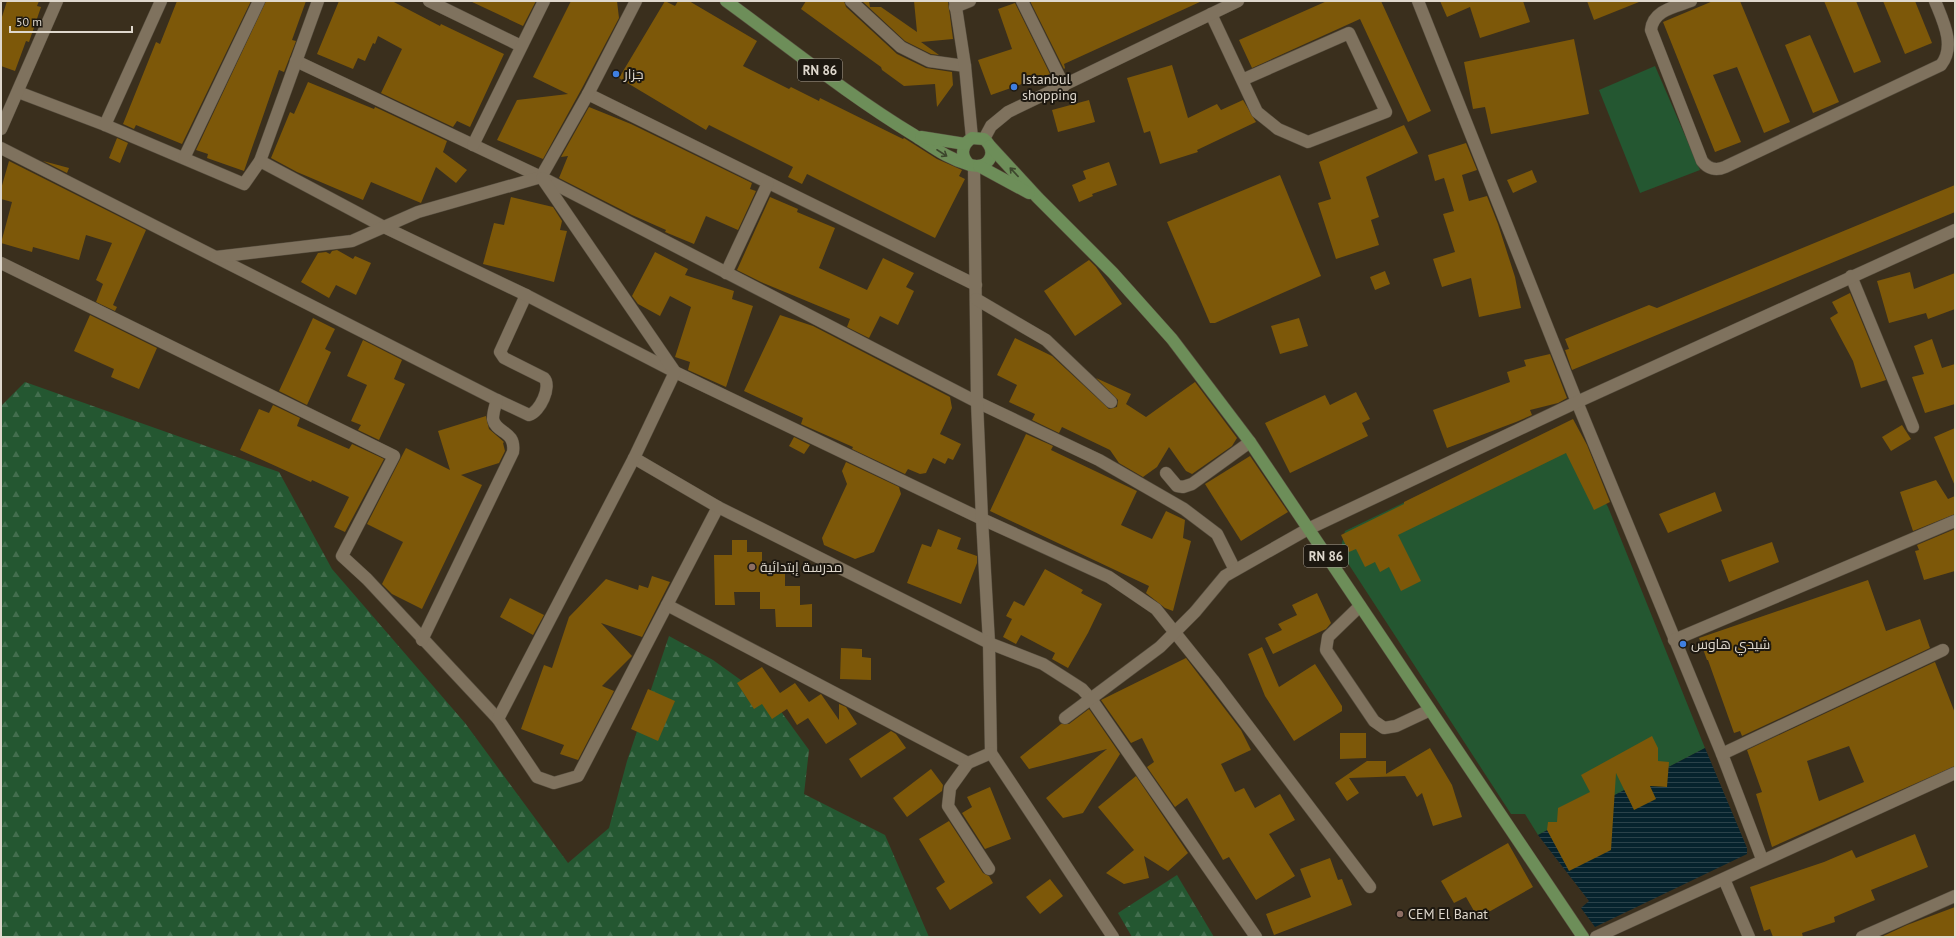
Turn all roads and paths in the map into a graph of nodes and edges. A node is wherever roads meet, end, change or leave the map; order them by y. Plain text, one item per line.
1 (57, 1) edge
2 (161, 1) edge
3 (259, 1) edge
4 (318, 1) edge
5 (429, 1) edge
6 (544, 1) edge
7 (636, 1) edge
8 (726, 1) edge
9 (851, 1) edge
10 (970, 1) edge
11 (1022, 1) edge
12 (1418, 1) edge
13 (1691, 1) edge
14 (1935, 1) edge
15 (1230, 3) edge
16 (955, 4) edge
17 (1211, 14) junction
18 (521, 46) junction
19 (296, 61) junction
20 (965, 66) junction
21 (1242, 80) junction
22 (1064, 86) junction
23 (18, 92) junction
24 (588, 94) junction
25 (105, 125) junction
26 (1, 129) edge
27 (916, 136) junction
28 (978, 142) junction
29 (473, 145) junction
30 (1, 148) edge
31 (184, 158) junction
32 (260, 161) junction
33 (974, 166) junction
34 (541, 177) junction
35 (768, 183) junction
36 (1038, 198) junction
37 (384, 227) junction
38 (1955, 230) edge
39 (216, 257) junction
40 (1, 262) edge
41 (726, 273) junction
42 (1851, 276) junction
43 (976, 285) junction
44 (526, 295) junction
45 (976, 299) junction
46 (675, 372) junction
47 (497, 400) junction
48 (977, 402) junction
49 (1111, 402) dead end
50 (1577, 402) junction
51 (1913, 427) dead end
52 (1250, 442) junction
53 (634, 458) junction
54 (1166, 473) dead end
55 (718, 506) junction
56 (982, 519) junction
57 (1955, 521) edge
58 (1308, 529) junction
59 (1235, 570) junction
60 (667, 606) junction
61 (1360, 606) junction
62 (1175, 632) junction
63 (422, 640) junction
64 (1674, 640) junction
65 (989, 643) junction
66 (1943, 650) dead end
67 (1091, 699) junction
68 (1430, 710) junction
69 (1065, 718) dead end
70 (498, 719) junction
71 (991, 753) junction
72 (1722, 754) junction
73 (968, 763) junction
74 (1955, 773) edge
75 (1762, 859) junction
76 (990, 869) dead end
77 (1724, 879) junction
78 (1370, 887) dead end
79 (1955, 896) edge
80 (1113, 937) edge
81 (1256, 937) edge
82 (1583, 937) edge
83 (1596, 937) edge
84 (1749, 937) edge
85 (1862, 937) edge

1 - 23 street
2 - 25 street
3 - 31 street
4 - 19 street
5 - 18 street
6 - 18 street
7 - 24 street
8 - 27 main road, RN 86
9 - 20 street
10 - 16 street
11 - 22 street
12 - 50 street
13 - 14 street
15 - 17 street
16 - 20 street
17 - 21 street
17 - 22 street
18 - 29 street
19 - 29 street
19 - 32 street
20 - 28 street
21 - 21 street
22 - 28 street
23 - 25 street
23 - 26 street
24 - 34 street
24 - 35 street
25 - 31 street
27 - 28 main road, RN 86
27 -> 33 main road, RN 86
28 - 33 main road
28 - 33 main road
36 -> 28 main road, RN 86
29 - 34 street
30 - 39 street
31 - 32 street
32 - 37 street
33 - 36 main road, RN 86
33 - 43 street
34 - 37 street
34 - 41 street
34 - 46 street
35 - 41 street
35 - 43 street
36 - 52 main road, RN 86
37 - 39 street
37 - 44 street
38 - 42 street
39 - 47 street
40 - 63 street
41 - 48 street
42 - 50 street
42 - 51 street
43 - 45 street
44 - 46 street
44 - 47 street
45 - 48 street
45 - 49 street
46 - 53 street
46 - 56 street
47 - 63 street
48 - 56 street
48 - 59 street
50 - 58 street
50 - 64 street
52 - 54 street
52 - 58 main road, RN 86
53 - 55 street
53 - 70 street
55 - 60 street
55 - 65 street
56 - 62 street
56 - 65 street
57 - 64 street
58 - 59 street
58 - 61 main road, RN 86
59 - 62 street
60 - 70 street
60 - 73 street
61 - 68 main road, RN 86
61 - 68 street
62 - 67 street
62 - 78 street
63 - 70 street
64 - 72 street
65 - 67 street
65 - 71 street
66 - 72 street
67 - 69 street
67 - 81 street
68 - 82 main road, RN 86
71 - 73 street
71 - 80 street
72 - 75 street
73 - 76 street
74 - 75 street
75 - 77 street
77 - 83 street
77 - 84 street
79 - 85 street

